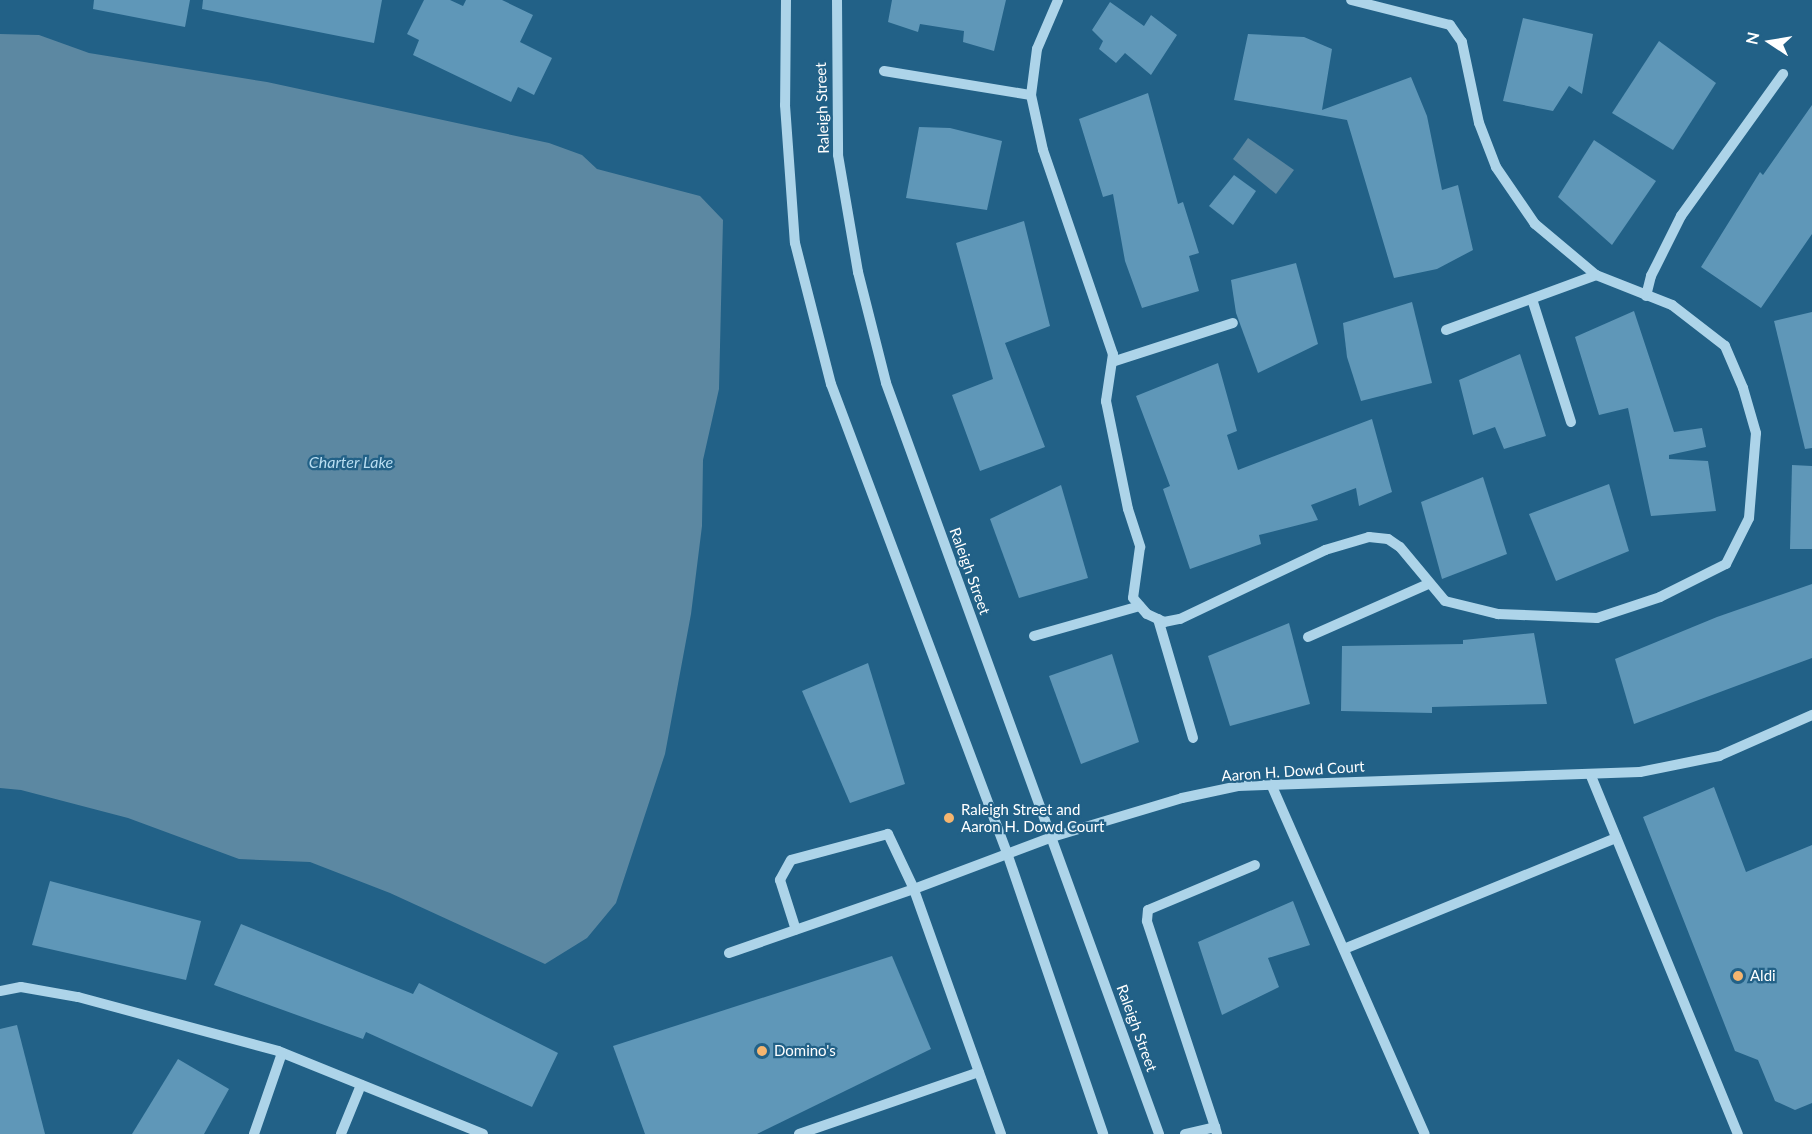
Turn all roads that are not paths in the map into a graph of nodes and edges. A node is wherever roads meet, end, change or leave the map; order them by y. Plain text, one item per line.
1 (786, 0) edge
2 (837, 0) edge
3 (1058, 0) edge
4 (1351, 0) edge
5 (884, 71) dead end
6 (1783, 74) dead end
7 (1031, 95) junction
8 (1596, 275) junction
9 (1646, 296) junction
10 (1532, 299) junction
11 (1233, 323) dead end
12 (1446, 330) dead end
13 (1112, 362) junction
14 (1571, 422) dead end
15 (1428, 584) junction
16 (1140, 606) junction
17 (1158, 619) junction
18 (1034, 636) dead end
19 (1308, 637) dead end
20 (1812, 715) edge
21 (1193, 738) dead end
22 (1591, 776) junction
23 (1271, 784) junction
24 (1052, 837) junction
25 (1616, 838) junction
26 (1007, 853) junction
27 (1255, 865) dead end
28 (914, 889) junction
29 (796, 930) junction
30 (1344, 949) junction
31 (729, 953) dead end
32 (0, 991) edge
33 (282, 1053) junction
34 (978, 1072) junction
35 (361, 1085) junction
36 (1216, 1130) edge
37 (254, 1134) edge
38 (341, 1134) edge
39 (483, 1134) edge
40 (799, 1134) edge
41 (1001, 1134) edge
42 (1103, 1134) edge
43 (1159, 1134) edge
44 (1185, 1134) edge
45 (1425, 1134) edge
46 (1738, 1134) edge

1 - 26 street
2 - 24 street, Raleigh Street
3 - 7 street
4 - 8 street
5 - 7 street
6 - 9 street
7 - 13 street
8 - 9 street
8 - 10 street
9 - 15 street
10 - 12 street
10 - 14 street
11 - 13 street
13 - 16 street
15 - 17 street
15 - 19 street
16 - 17 street
16 - 18 street
17 - 21 street
20 - 22 street, Aaron H. Dowd Court
22 - 23 street, Aaron H. Dowd Court
22 - 25 street
23 - 24 street, Aaron H. Dowd Court
23 - 30 street
24 - 26 street, Aaron H. Dowd Court
24 - 43 street, Raleigh Street
25 - 30 street
25 - 46 street
26 - 28 street, Aaron H. Dowd Court
26 - 42 street
27 - 36 street
28 - 29 street, Aaron H. Dowd Court
28 - 29 street
28 - 34 street
29 - 31 street, Aaron H. Dowd Court
30 - 45 street
32 - 33 street
33 - 35 street
33 - 37 street
34 - 40 street
34 - 41 street
35 - 38 street
35 - 39 street
36 - 44 street

